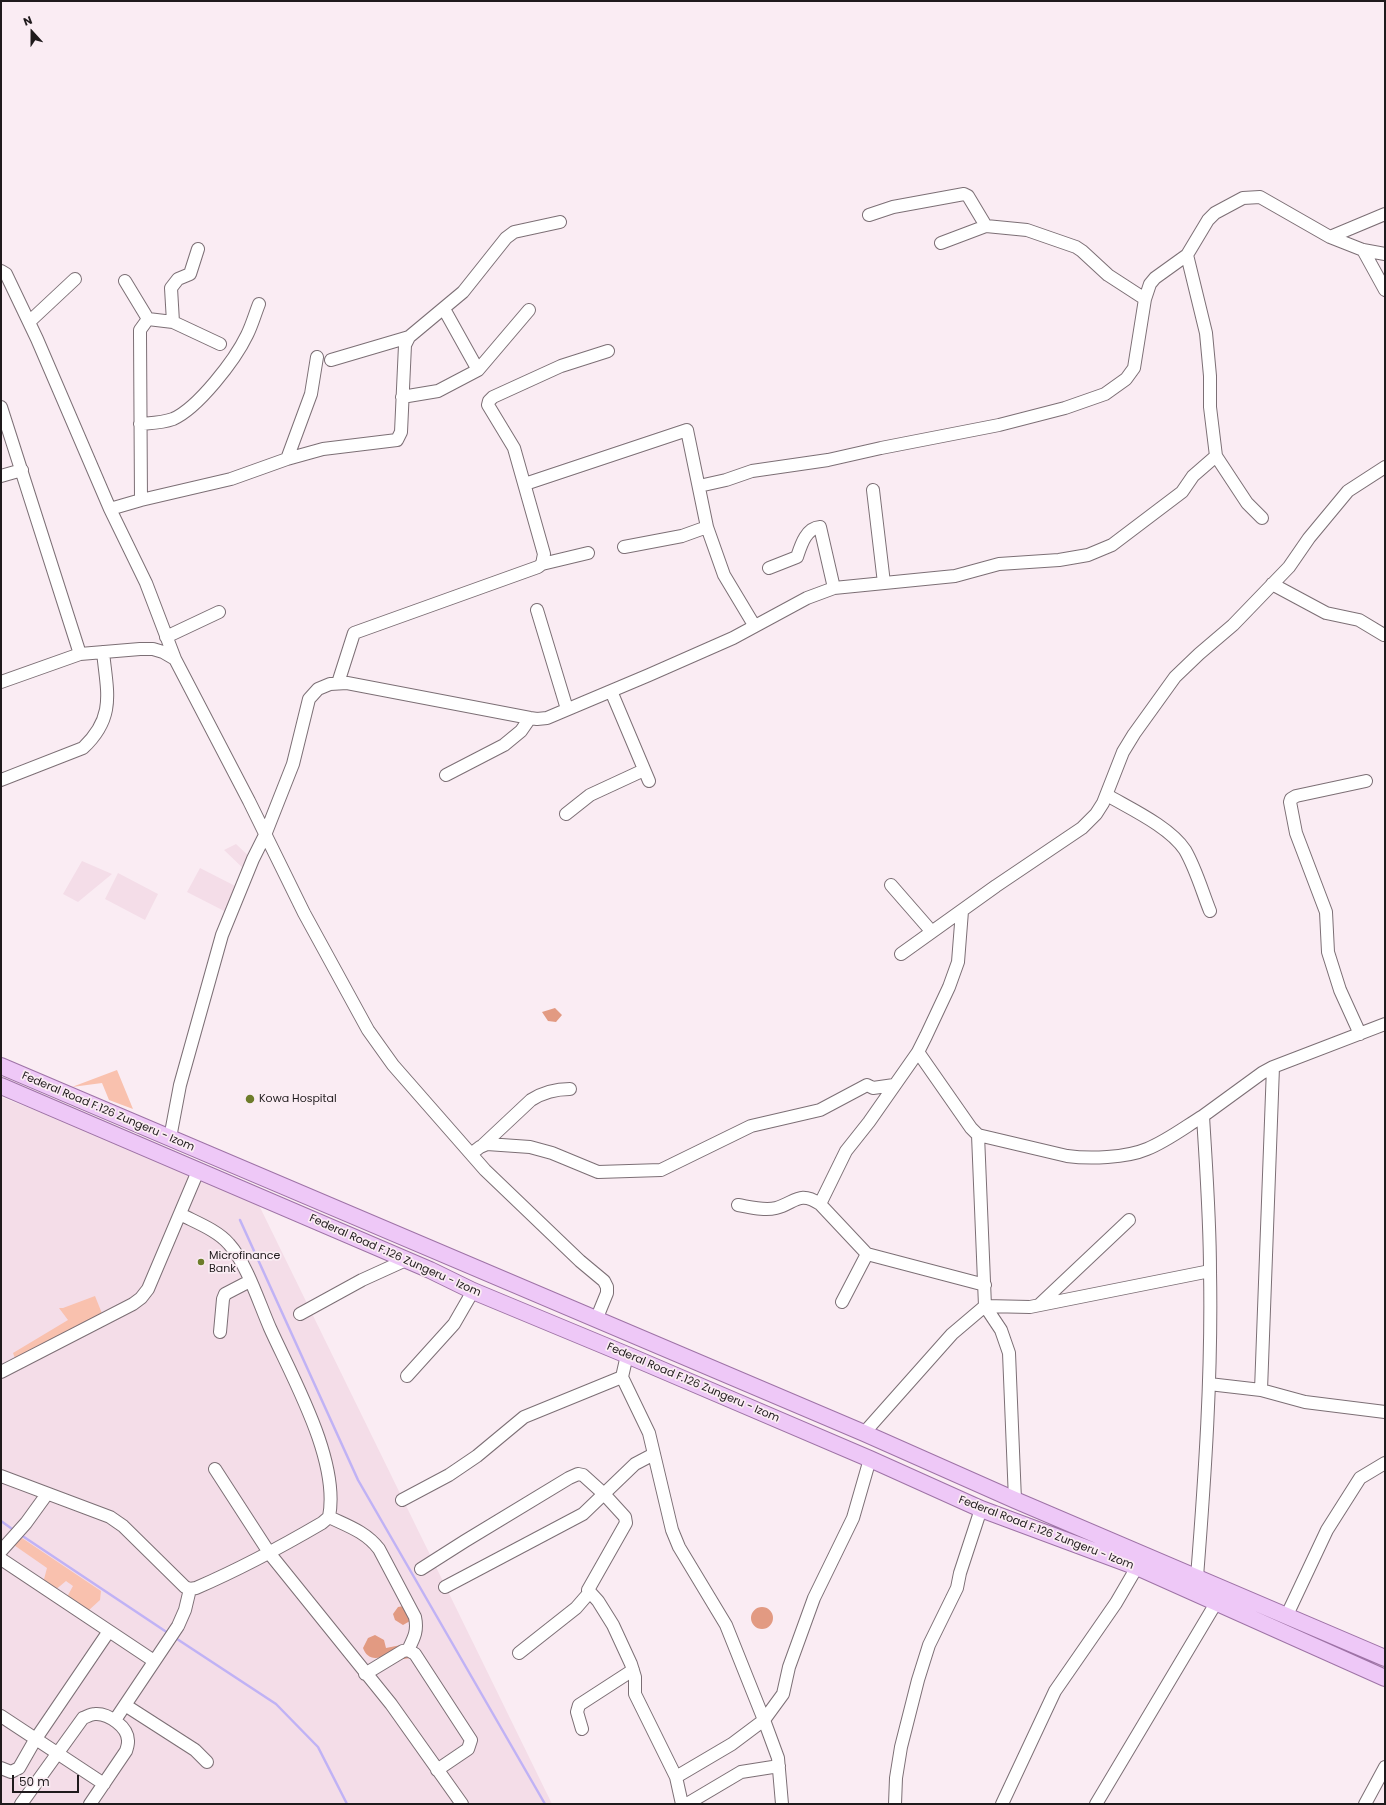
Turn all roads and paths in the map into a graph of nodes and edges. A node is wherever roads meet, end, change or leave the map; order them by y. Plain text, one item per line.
1 (1385, 214) edge
2 (869, 215) dead end
3 (560, 222) dead end
4 (986, 226) junction
5 (1330, 237) junction
6 (941, 243) dead end
7 (198, 249) dead end
8 (1363, 250) junction
9 (1385, 254) edge
10 (1187, 256) junction
11 (1, 271) edge
12 (75, 279) dead end
13 (125, 281) dead end
14 (1385, 290) edge
15 (1145, 299) junction
16 (259, 304) dead end
17 (444, 309) junction
18 (529, 310) dead end
19 (148, 320) junction
20 (29, 322) junction
21 (173, 322) junction
22 (409, 337) junction
23 (220, 344) dead end
24 (608, 351) dead end
25 (317, 358) dead end
26 (331, 360) dead end
27 (478, 370) junction
28 (402, 397) junction
29 (1, 407) edge
30 (140, 424) junction
31 (1216, 456) junction
32 (287, 460) junction
33 (1385, 467) edge
34 (22, 470) junction
35 (1, 476) edge
36 (526, 484) junction
37 (699, 486) junction
38 (873, 490) dead end
39 (141, 500) junction
40 (110, 509) junction
41 (1262, 518) dead end
42 (707, 527) junction
43 (624, 547) dead end
44 (588, 553) dead end
45 (542, 564) junction
46 (769, 568) dead end
47 (884, 582) junction
48 (1272, 584) junction
49 (834, 588) junction
50 (537, 610) dead end
51 (219, 612) dead end
52 (754, 625) junction
53 (1384, 635) dead end
54 (166, 637) junction
55 (103, 652) junction
56 (80, 654) junction
57 (175, 660) junction
58 (1, 682) edge
59 (338, 683) junction
60 (611, 691) junction
61 (567, 709) junction
62 (530, 718) junction
63 (644, 770) junction
64 (446, 775) dead end
65 (1, 780) edge
66 (649, 781) dead end
67 (1366, 782) dead end
68 (1107, 795) junction
69 (566, 814) dead end
70 (265, 835) junction
71 (891, 885) dead end
72 (962, 911) junction
73 (1210, 911) dead end
74 (932, 932) junction
75 (901, 954) dead end
76 (1385, 1024) edge
77 (1360, 1034) junction
78 (918, 1052) junction
79 (1, 1066) edge
80 (1273, 1067) junction
81 (894, 1085) junction
82 (1, 1086) edge
83 (570, 1089) dead end
84 (1203, 1116) junction
85 (978, 1135) junction
86 (170, 1138) junction
87 (483, 1145) junction
88 (471, 1154) junction
89 (198, 1171) junction
90 (820, 1204) junction
91 (738, 1205) dead end
92 (180, 1214) junction
93 (1129, 1220) dead end
94 (438, 1252) junction
95 (867, 1254) junction
96 (406, 1260) junction
97 (430, 1270) junction
98 (1210, 1271) junction
99 (250, 1282) junction
100 (985, 1285) junction
101 (473, 1291) junction
102 (842, 1302) dead end
103 (1039, 1305) junction
104 (985, 1306) junction
105 (300, 1314) dead end
106 (596, 1320) junction
107 (220, 1332) dead end
108 (627, 1355) junction
109 (1, 1372) edge
110 (407, 1376) dead end
111 (622, 1377) junction
112 (1209, 1384) junction
113 (1261, 1390) junction
114 (1385, 1412) edge
115 (864, 1433) junction
116 (654, 1454) junction
117 (870, 1459) junction
118 (1385, 1463) edge
119 (215, 1469) dead end
120 (1, 1476) edge
121 (47, 1494) junction
122 (604, 1494) junction
123 (402, 1500) dead end
124 (1015, 1500) junction
125 (981, 1509) junction
126 (329, 1517) junction
127 (1, 1551) edge
128 (270, 1554) junction
129 (1, 1560) edge
130 (1137, 1567) junction
131 (421, 1569) dead end
132 (1197, 1577) junction
133 (445, 1587) dead end
134 (190, 1589) junction
135 (588, 1590) junction
136 (1216, 1603) junction
137 (1286, 1615) junction
138 (109, 1631) junction
139 (408, 1650) junction
140 (519, 1653) dead end
141 (1385, 1658) edge
142 (154, 1661) junction
143 (633, 1670) junction
144 (365, 1674) junction
145 (1385, 1678) edge
146 (125, 1705) junction
147 (1, 1716) edge
148 (115, 1720) junction
149 (764, 1720) junction
150 (582, 1729) dead end
151 (36, 1740) junction
152 (57, 1754) junction
153 (207, 1762) dead end
154 (779, 1766) junction
155 (1385, 1767) edge
156 (1, 1768) edge
157 (438, 1770) junction
158 (676, 1777) junction
159 (104, 1784) junction
160 (21, 1804) edge
161 (90, 1804) edge
162 (462, 1804) edge
163 (682, 1804) edge
164 (687, 1804) edge
165 (782, 1804) edge
166 (895, 1804) edge
167 (1002, 1804) edge
168 (1096, 1804) edge
169 (1365, 1804) edge

1 - 5 street
2 - 4 street
3 - 17 street
4 - 6 street
4 - 15 street
5 - 8 street
5 - 10 street
7 - 21 street
8 - 9 street
8 - 14 street
10 - 15 street
10 - 31 street
11 - 20 street
12 - 20 street
13 - 19 street
15 - 37 street
16 - 30 street
17 - 22 street
17 - 27 street
18 - 27 street
19 - 21 street
19 - 30 street
20 - 40 street
21 - 23 street
22 - 26 street
22 - 28 street
24 - 36 street
25 - 32 street
27 - 28 street
28 - 32 street
29 - 34 street
30 - 39 street
31 - 41 street
31 - 47 street
32 - 39 street
33 - 48 street
34 - 35 street
34 - 56 street
36 - 37 street
36 - 45 street
37 - 42 street
38 - 47 street
39 - 40 street
40 - 54 street
42 - 43 street
42 - 52 street
44 - 45 street
45 - 59 street
46 - 49 street
47 - 49 street
48 - 53 street
48 - 68 street
49 - 52 street
50 - 61 street
51 - 54 street
52 - 60 street
54 - 57 street
55 - 56 street
55 - 57 street
55 - 65 street
56 - 58 street
57 - 70 street
59 - 62 street
59 - 70 street
60 - 61 street
60 - 63 street
61 - 62 street
62 - 64 street
63 - 66 street
63 - 69 street
67 - 77 street
68 - 72 street
68 - 73 street
70 - 86 street
70 - 88 street
71 - 74 street
72 - 74 street
72 - 78 street
74 - 75 street
76 - 77 street
77 - 80 street
78 - 81 street
78 - 85 street
79 - 86 main road, Federal Road F.126 Zungeru - Izom
80 - 84 street
80 - 113 street
81 - 87 street
81 - 90 street
82 - 89 main road, Federal Road F.126 Zungeru - Izom
83 - 87 street
84 - 85 street
84 - 98 street
85 - 100 street
86 - 94 main road, Federal Road F.126 Zungeru - Izom
87 - 88 street
88 - 106 street
89 - 92 street
89 - 96 main road, Federal Road F.126 Zungeru - Izom
90 - 91 street
90 - 95 street
92 - 99 street
92 - 109 street
93 - 103 street
94 - 97 main road
94 - 106 main road, Federal Road F.126 Zungeru - Izom
95 - 100 street
95 - 102 street
96 - 97 main road, Federal Road F.126 Zungeru - Izom
96 - 105 street
97 - 101 main road, Federal Road F.126 Zungeru - Izom
98 - 103 street
98 - 112 street
99 - 107 street
99 - 126 street
100 - 104 street
101 - 108 main road, Federal Road F.126 Zungeru - Izom
101 - 110 street
103 - 104 street
104 - 115 street
104 - 124 street
106 - 115 main road, Federal Road F.126 Zungeru - Izom
108 - 111 street
108 - 117 main road, Federal Road F.126 Zungeru - Izom
111 - 116 street
111 - 123 street
112 - 113 street
112 - 132 street
113 - 114 street
115 - 124 main road, Federal Road F.126 Zungeru - Izom
116 - 122 street
116 - 149 street
117 - 125 main road, Federal Road F.126 Zungeru - Izom
117 - 149 street
118 - 137 street
119 - 128 street
120 - 121 street
121 - 127 street
121 - 134 street
122 - 131 street
122 - 133 street
122 - 135 street
124 - 132 main road, Federal Road F.126 Zungeru - Izom
125 - 130 main road, Federal Road F.126 Zungeru - Izom
125 - 166 street
126 - 128 street
126 - 139 street
128 - 134 street
128 - 144 street
129 - 138 street
130 - 136 main road, Federal Road F.126 Zungeru - Izom
130 - 167 street
132 - 137 main road, Federal Road F.126 Zungeru - Izom
134 - 142 street
135 - 140 street
135 - 143 street
136 - 145 main road, Federal Road F.126 Zungeru - Izom
136 - 168 street
137 - 141 main road, Federal Road F.126 Zungeru - Izom
138 - 142 street
138 - 151 street
139 - 144 street
139 - 157 street
142 - 146 street
143 - 150 street
143 - 158 street
144 - 157 street
146 - 148 street
146 - 153 street
147 - 151 street
148 - 152 street
148 - 159 street
149 - 154 street
149 - 158 street
151 - 152 street
151 - 156 street
152 - 159 street
152 - 160 street
154 - 164 street
154 - 165 street
155 - 169 street
157 - 162 street
158 - 163 street
159 - 161 street

